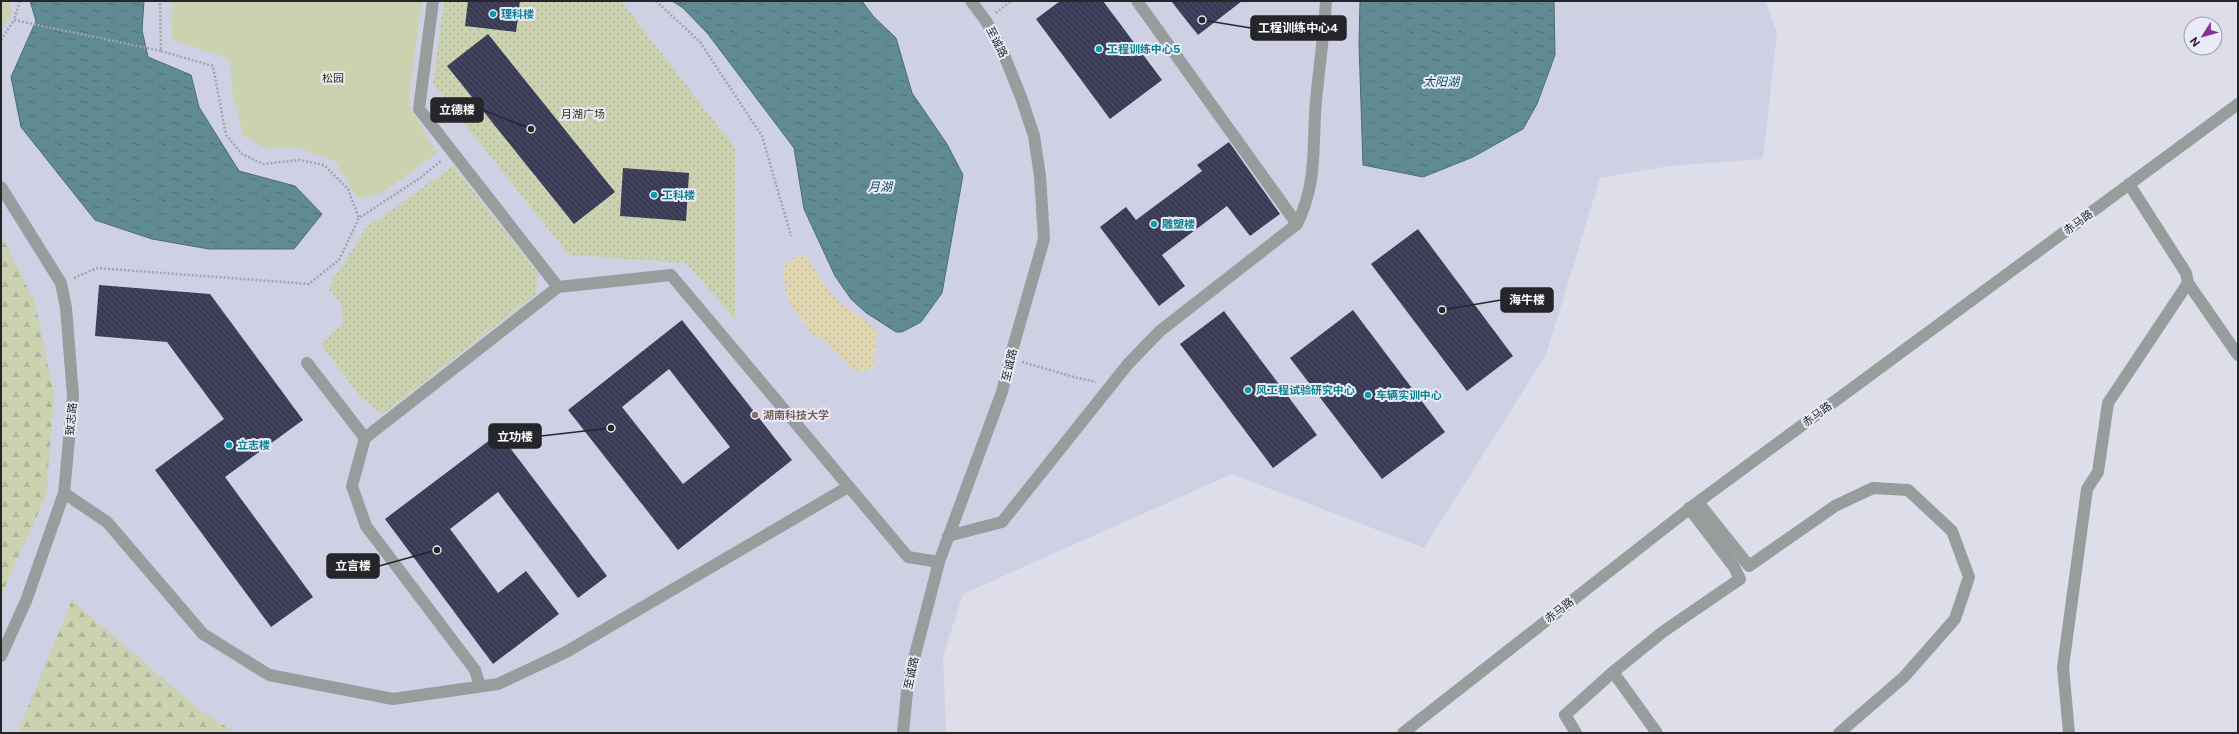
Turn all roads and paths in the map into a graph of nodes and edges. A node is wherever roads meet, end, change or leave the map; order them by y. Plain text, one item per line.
1 (20, 1) edge
2 (160, 1) edge
3 (433, 1) edge
4 (656, 1) edge
5 (971, 1) edge
6 (1011, 1) edge
7 (1137, 1) edge
8 (1326, 1) edge
9 (15, 20) junction
10 (986, 21) junction
11 (1, 40) edge
12 (161, 51) junction
13 (2238, 104) edge
14 (452, 152) junction
15 (2129, 184) junction
16 (1, 187) edge
17 (358, 218) junction
18 (1298, 224) junction
19 (791, 236) dead end
20 (2188, 282) junction
21 (61, 284) junction
22 (558, 287) junction
23 (2238, 355) edge
24 (1010, 358) junction
25 (307, 363) dead end
26 (1110, 387) junction
27 (365, 438) junction
28 (848, 487) junction
29 (64, 493) junction
30 (1694, 505) junction
31 (948, 536) junction
32 (939, 562) junction
33 (1, 656) edge
34 (1613, 672) junction
35 (480, 686) junction
36 (903, 733) edge
37 (1403, 733) edge
38 (1576, 733) edge
39 (1657, 733) edge
40 (1839, 733) edge
41 (2069, 733) edge

1 - 9 path
2 - 12 path
3 - 14 street
4 - 19 path
5 - 10 street, 至诚路
6 - 10 path
7 - 18 street
8 - 18 street
9 - 11 path
9 - 12 path
10 - 24 street, 至诚路
12 - 17 path
13 - 15 street, 赤马路
14 - 17 path
14 - 22 street
15 - 20 street
15 - 30 street, 赤马路
16 - 21 street, 致志路
17 - 21 path
18 - 26 street
20 - 23 street
20 - 41 street
21 - 29 street, 致志路
22 - 27 street
22 - 28 street
24 - 26 path
24 - 31 street, 至诚路
25 - 27 street
26 - 31 street
27 - 35 street
28 - 32 street
28 - 35 street
29 - 33 street, 致志路
29 - 35 street
30 - 34 street
30 - 37 street, 赤马路
30 - 40 street
31 - 32 street, 至诚路
32 - 36 street, 至诚路
34 - 38 street
34 - 39 street

